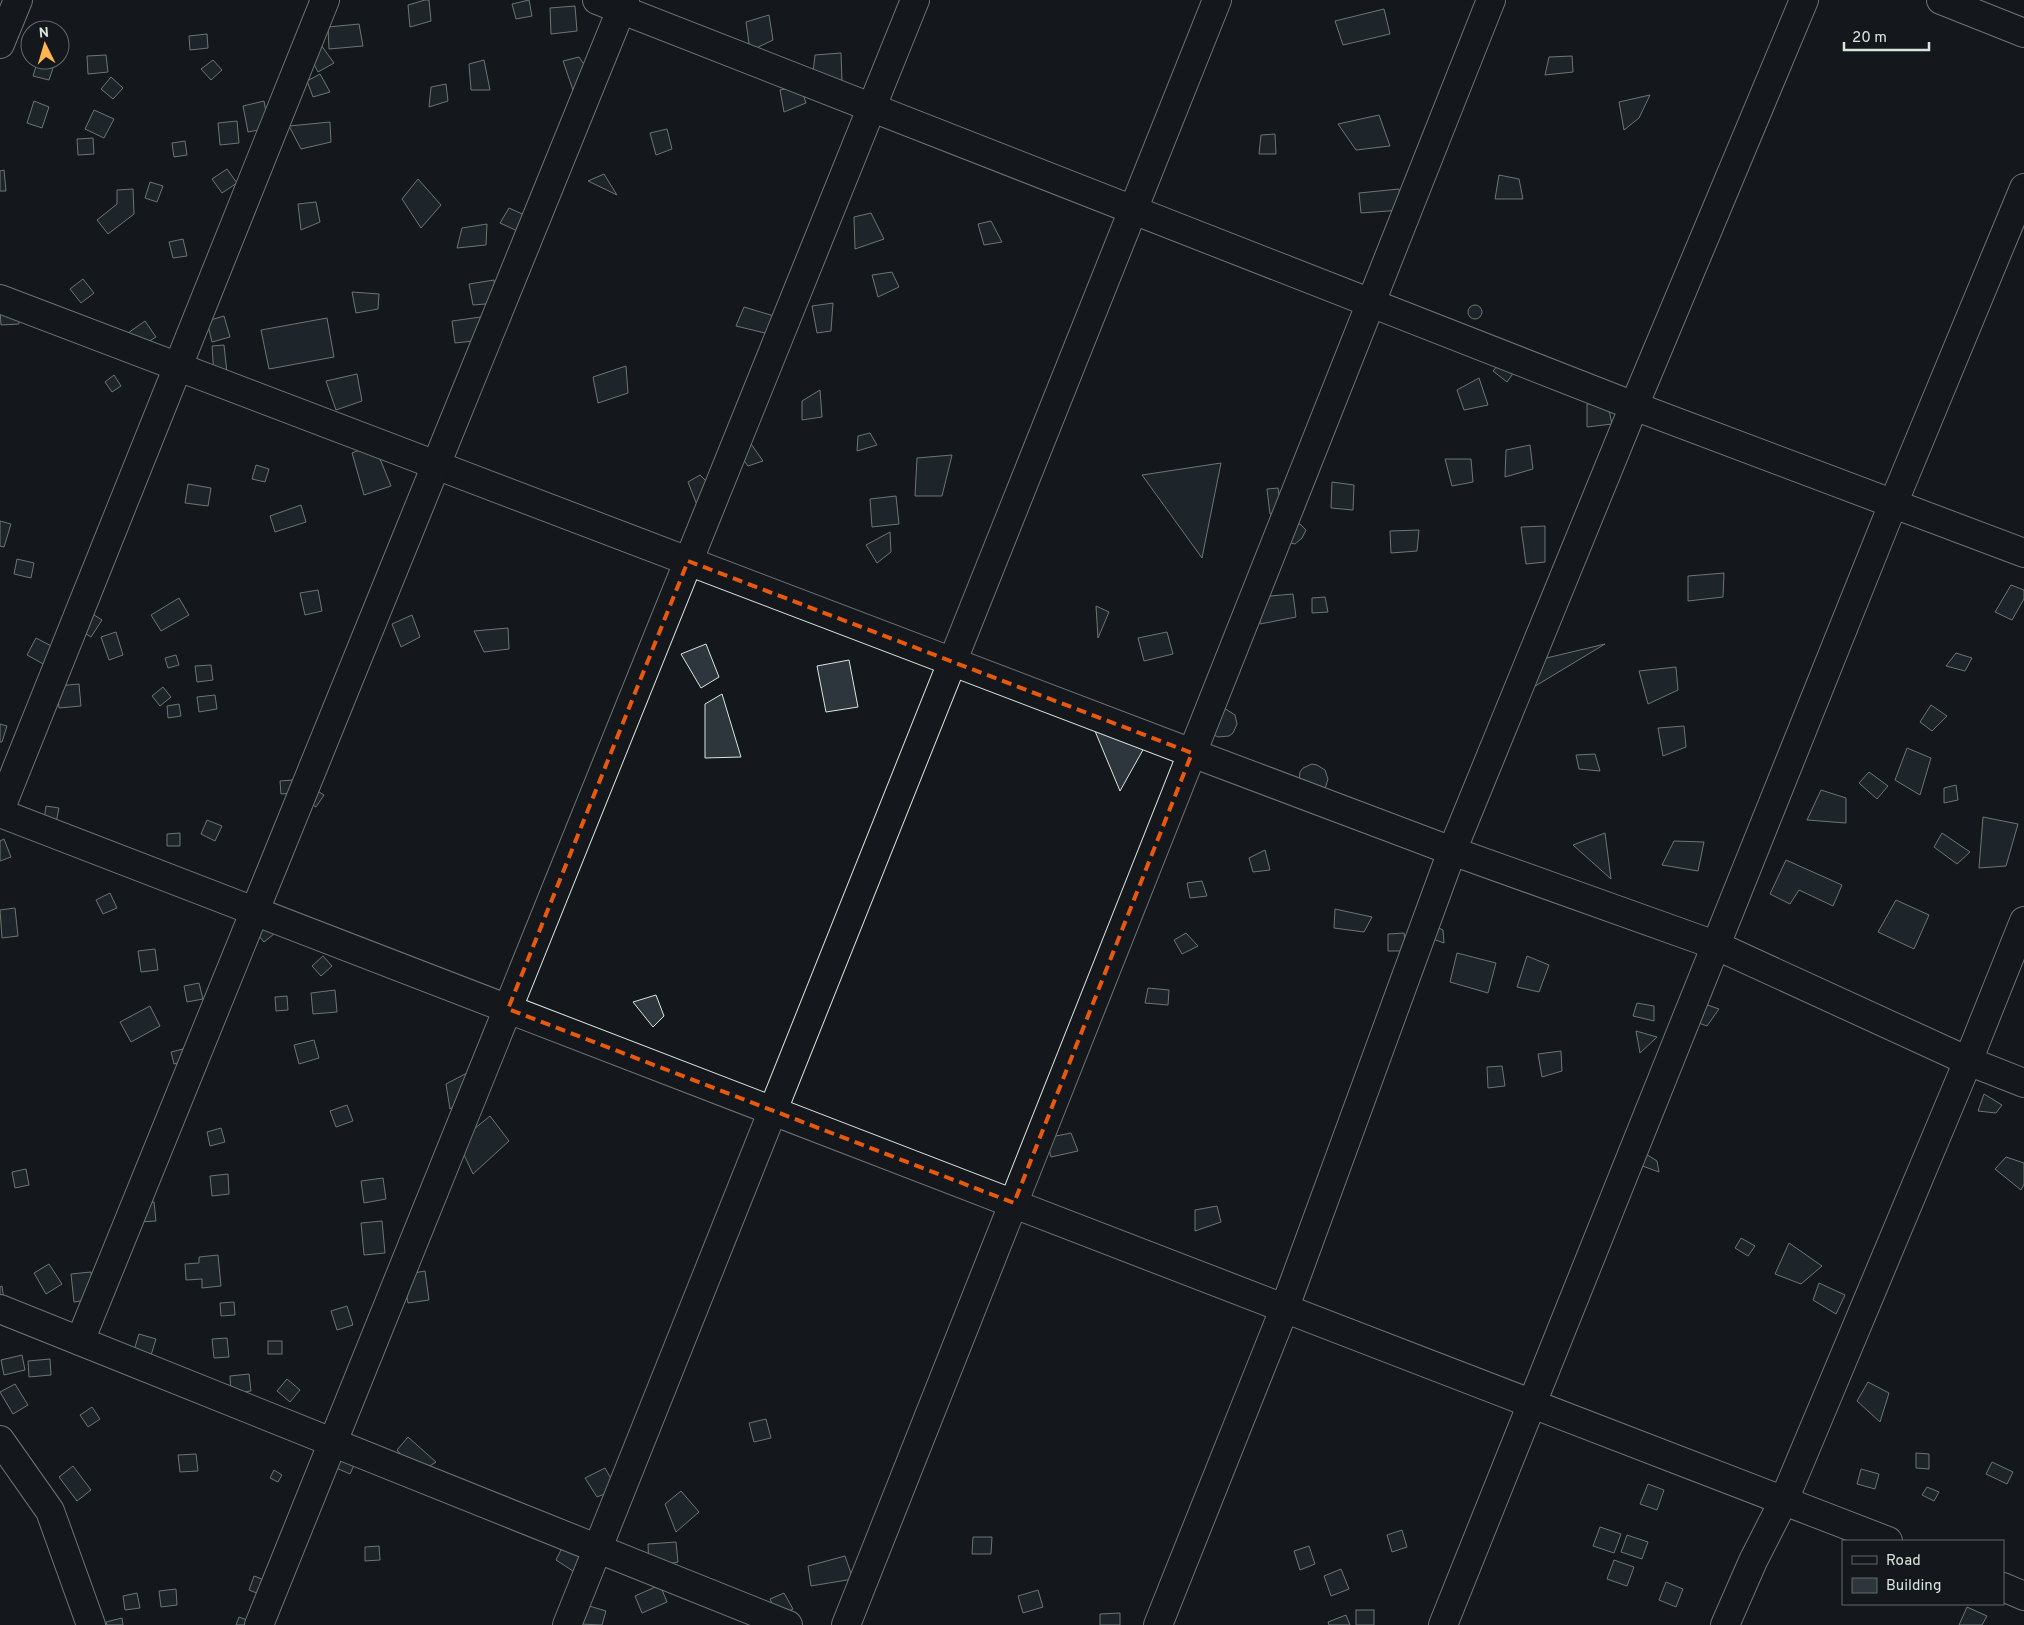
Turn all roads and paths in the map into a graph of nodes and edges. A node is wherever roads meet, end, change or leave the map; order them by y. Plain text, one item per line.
1 (18, 0) edge
2 (324, 0) edge
3 (915, 0) edge
4 (1216, 0) edge
5 (1491, 0) edge
6 (1804, 0) edge
7 (1941, 0) edge
8 (614, 3) edge
9 (2024, 33) edge
10 (0, 44) edge
11 (872, 107) junction
12 (2024, 188) edge
13 (1133, 210) junction
14 (0, 299) edge
15 (1371, 303) junction
16 (178, 366) junction
17 (1634, 406) junction
18 (436, 465) junction
19 (1893, 504) junction
20 (2024, 553) edge
21 (688, 561) junction
22 (952, 662) junction
23 (1192, 753) junction
24 (0, 812) edge
25 (1452, 850) junction
26 (254, 911) junction
27 (2024, 921) edge
28 (1715, 945) junction
29 (508, 1009) junction
30 (1968, 1061) junction
31 (2024, 1083) edge
32 (773, 1110) junction
33 (1014, 1203) junction
34 (1285, 1307) junction
35 (0, 1309) edge
36 (80, 1341) junction
37 (1532, 1403) junction
38 (0, 1440) edge
39 (333, 1442) junction
40 (1784, 1500) junction
41 (1885, 1540) edge
42 (598, 1548) junction
43 (2004, 1587) edge
44 (2024, 1596) edge
45 (91, 1625) edge
46 (259, 1625) edge
47 (567, 1625) edge
48 (788, 1625) edge
49 (846, 1625) edge
50 (1158, 1625) edge
51 (1443, 1625) edge
52 (1725, 1625) edge

1 - 10 street
2 - 16 street
3 - 11 street
4 - 13 street
5 - 15 street
6 - 17 street
7 - 9 street
8 - 11 street
8 - 18 street
11 - 13 street
11 - 21 street
12 - 19 street
13 - 15 street
13 - 22 street
14 - 16 street
15 - 17 street
15 - 23 street
16 - 18 street
16 - 24 street
17 - 19 street
17 - 25 street
18 - 21 street
18 - 26 street
19 - 20 street
19 - 28 street
21 - 22 street
21 - 29 street
22 - 23 street
22 - 32 street
23 - 25 street
23 - 33 street
24 - 26 street
25 - 28 street
25 - 34 street
26 - 29 street
26 - 36 street
27 - 30 street
28 - 30 street
28 - 37 street
29 - 32 street
29 - 39 street
30 - 31 street
30 - 40 street
32 - 33 street
32 - 42 street
33 - 34 street
33 - 49 street
34 - 37 street
34 - 50 street
35 - 36 street
36 - 39 street
37 - 40 street
37 - 51 street
38 - 45 street
39 - 42 street
39 - 46 street
40 - 41 street
40 - 52 street
42 - 47 street
42 - 48 street
43 - 44 street

